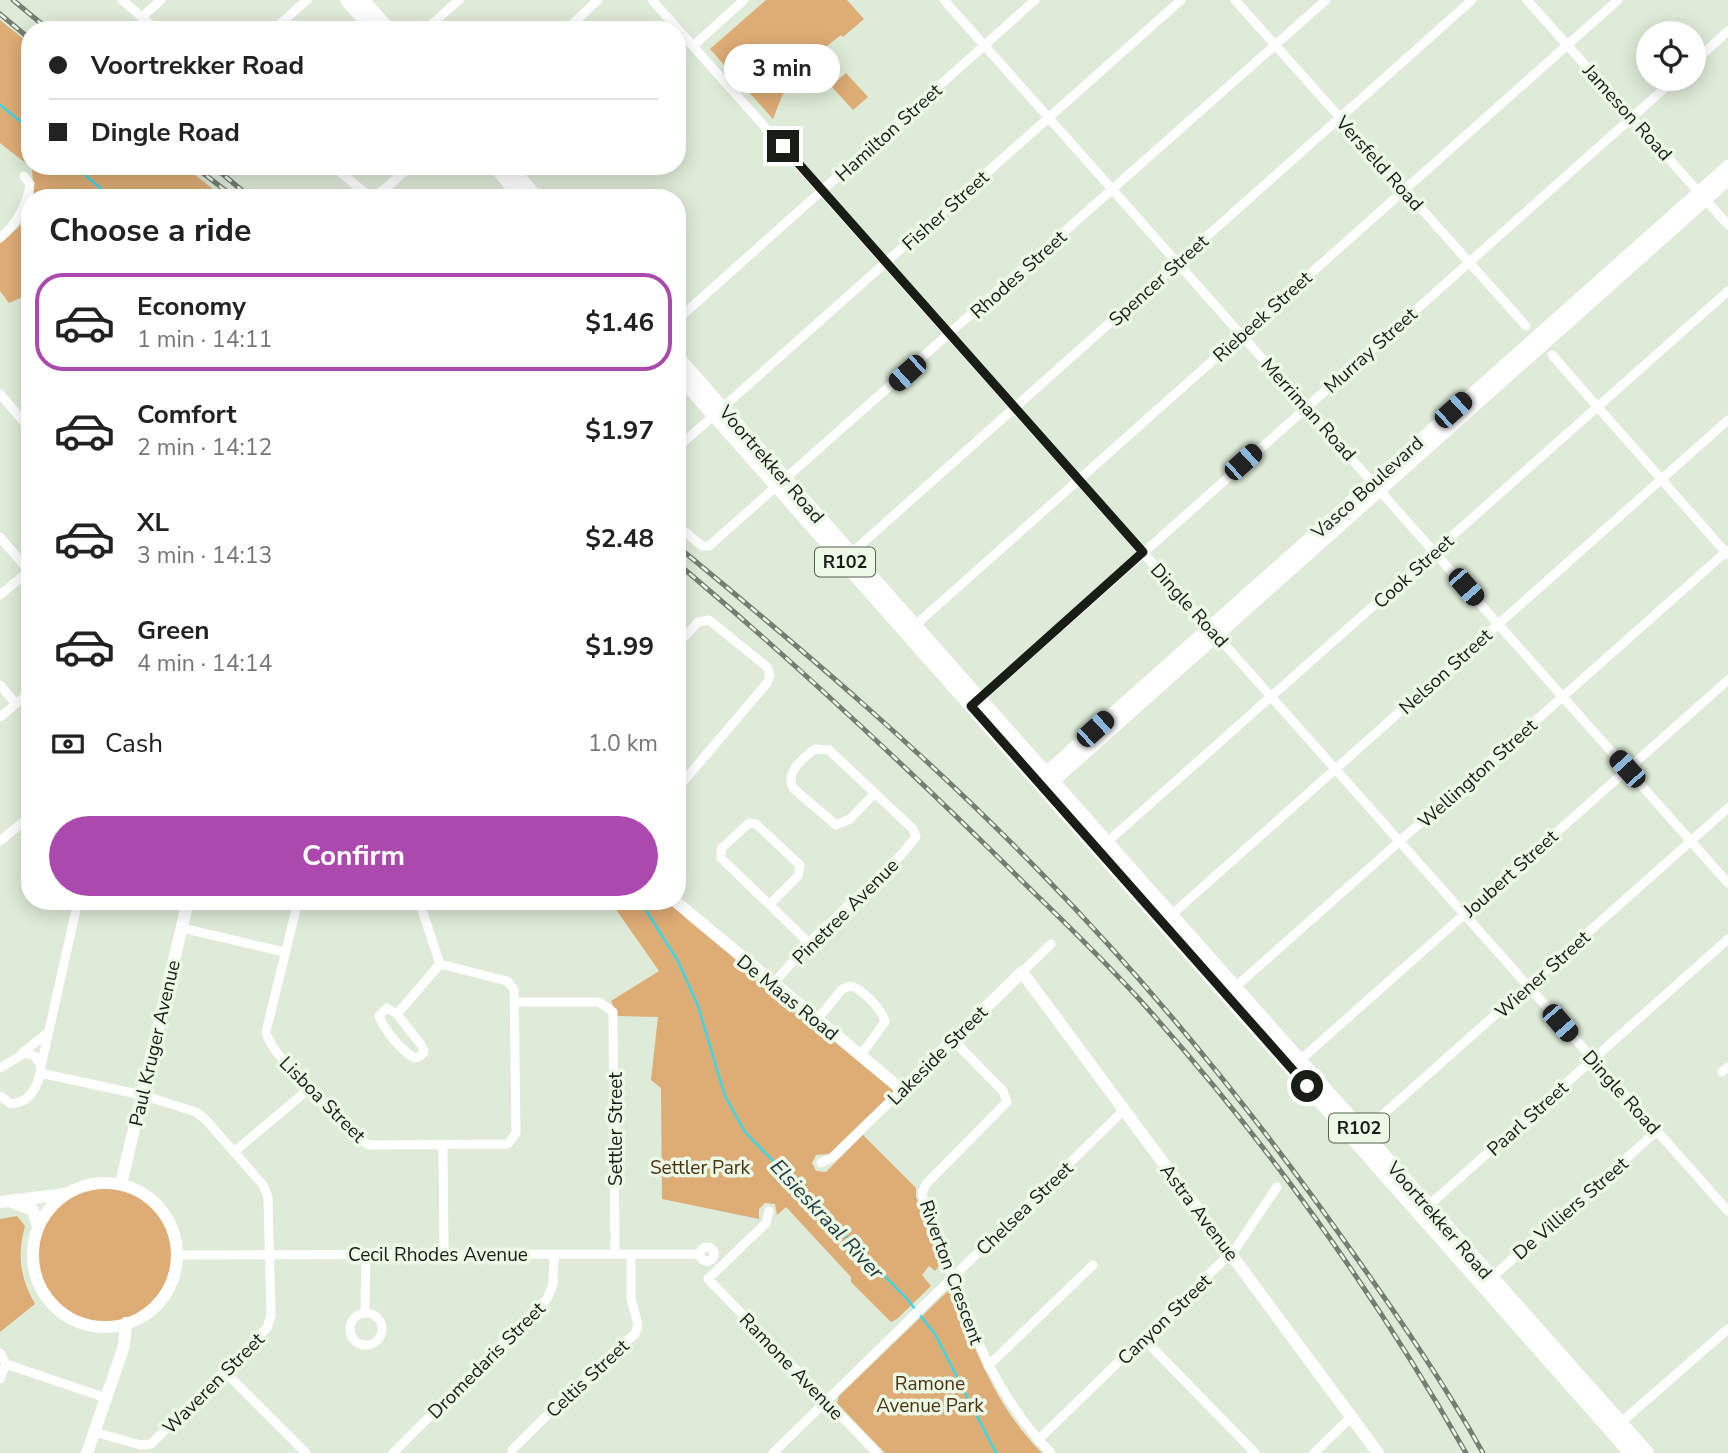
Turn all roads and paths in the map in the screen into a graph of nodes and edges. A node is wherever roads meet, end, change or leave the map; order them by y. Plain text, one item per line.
1 (122, 0) edge
2 (161, 0) edge
3 (307, 0) edge
4 (347, 0) edge
5 (362, 0) edge
6 (459, 0) edge
7 (598, 0) edge
8 (652, 0) edge
9 (744, 0) edge
10 (944, 0) edge
11 (1035, 0) edge
12 (1181, 0) edge
13 (1235, 0) edge
14 (1326, 0) edge
15 (1472, 0) edge
16 (1527, 0) edge
17 (1618, 0) edge
18 (142, 17) junction
19 (147, 21) edge
20 (283, 21) edge
21 (366, 21) edge
22 (380, 21) edge
23 (435, 21) edge
24 (576, 21) edge
25 (671, 21) edge
26 (1728, 31) edge
27 (686, 38) edge
28 (984, 45) junction
29 (1275, 45) junction
30 (1567, 45) junction
31 (693, 46) junction
32 (1706, 50) edge
33 (1661, 91) edge
34 (1049, 117) junction
35 (1340, 117) junction
36 (1632, 117) junction
37 (1728, 166) edge
38 (344, 175) edge
39 (400, 175) edge
40 (504, 175) edge
41 (24, 176) dead end
42 (1728, 180) edge
43 (29, 189) edge
44 (362, 189) edge
45 (384, 189) edge
46 (519, 189) edge
47 (823, 190) junction
48 (1112, 190) junction
49 (1404, 190) junction
50 (1702, 196) junction
51 (21, 210) edge
52 (1728, 225) edge
53 (0, 238) edge
54 (1178, 262) junction
55 (1468, 262) junction
56 (886, 263) junction
57 (1728, 291) edge
58 (686, 312) edge
59 (1526, 326) dead end
60 (1242, 334) junction
61 (950, 335) junction
62 (1552, 355) dead end
63 (686, 368) edge
64 (686, 381) edge
65 (0, 394) edge
66 (1307, 406) junction
67 (1598, 407) junction
68 (1015, 408) junction
69 (719, 411) junction
70 (21, 418) edge
71 (1728, 420) edge
72 (686, 440) edge
73 (1079, 479) junction
74 (1662, 479) junction
75 (783, 484) junction
76 (1376, 485) junction
77 (686, 533) edge
78 (0, 537) edge
79 (1435, 551) junction
80 (1143, 552) junction
81 (1727, 553) edge
82 (847, 557) junction
83 (21, 562) edge
84 (21, 578) edge
85 (0, 595) edge
86 (1498, 624) junction
87 (911, 629) junction
88 (1213, 631) junction
89 (686, 635) edge
90 (1728, 680) edge
91 (0, 685) edge
92 (1272, 697) junction
93 (1563, 697) junction
94 (21, 700) edge
95 (975, 702) junction
96 (16, 704) junction
97 (0, 717) edge
98 (1335, 769) junction
99 (1627, 769) junction
100 (686, 779) edge
101 (1045, 781) junction
102 (874, 793) junction
103 (1728, 808) edge
104 (21, 823) edge
105 (0, 840) edge
106 (1691, 841) junction
107 (1399, 842) junction
108 (1103, 846) junction
109 (1728, 883) edge
110 (770, 904) junction
111 (76, 910) edge
112 (186, 910) edge
113 (296, 910) edge
114 (422, 910) edge
115 (686, 910) edge
116 (1464, 914) junction
117 (1167, 919) junction
118 (182, 928) junction
119 (1728, 939) edge
120 (809, 943) junction
121 (1051, 944) dead end
122 (284, 952) junction
123 (440, 964) junction
124 (1022, 972) junction
125 (773, 984) junction
126 (1528, 987) junction
127 (1231, 991) junction
128 (515, 1002) junction
129 (397, 1014) junction
130 (817, 1020) junction
131 (48, 1032) junction
132 (953, 1040) junction
133 (22, 1054) junction
134 (860, 1056) junction
135 (1593, 1059) junction
136 (1295, 1064) junction
137 (1, 1065) edge
138 (41, 1070) junction
139 (310, 1088) junction
140 (902, 1090) junction
141 (142, 1095) junction
142 (3, 1101) edge
143 (1124, 1110) junction
144 (1657, 1131) junction
145 (1359, 1136) junction
146 (443, 1146) junction
147 (235, 1152) junction
148 (821, 1163) dead end
149 (121, 1184) junction
150 (1277, 1187) dead end
151 (65, 1194) junction
152 (4, 1202) edge
153 (1424, 1209) junction
154 (769, 1210) dead end
155 (1728, 1211) edge
156 (37, 1228) junction
157 (366, 1253) junction
158 (444, 1253) junction
159 (1231, 1253) junction
160 (615, 1254) junction
161 (631, 1254) junction
162 (699, 1254) dead end
163 (176, 1255) junction
164 (271, 1255) junction
165 (554, 1255) junction
166 (1093, 1265) dead end
167 (953, 1277) junction
168 (1487, 1281) junction
169 (366, 1313) dead end
170 (126, 1324) junction
171 (1728, 1329) edge
172 (1143, 1338) junction
173 (0, 1353) edge
174 (6, 1364) junction
175 (988, 1366) junction
176 (225, 1372) junction
177 (0, 1379) edge
178 (106, 1398) junction
179 (826, 1401) junction
180 (1352, 1416) junction
181 (1616, 1427) junction
182 (94, 1432) junction
183 (1038, 1440) junction
184 (512, 1450) dead end
185 (87, 1453) edge
186 (306, 1453) edge
187 (393, 1453) edge
188 (773, 1453) edge
189 (877, 1453) edge
190 (1051, 1453) edge
191 (1255, 1453) edge
192 (1314, 1453) edge
193 (1378, 1453) edge
194 (1631, 1453) edge
195 (1647, 1453) edge

1 - 18 street
2 - 18 street
3 - 20 street
4 - 21 main road
5 - 22 main road
6 - 23 street
7 - 24 street
8 - 25 street, Dingle Road
9 - 31 street
10 - 28 street, Merriman Road
11 - 28 street, Hamilton Street
12 - 34 street, Fisher Street
13 - 29 street, Versfeld Road
14 - 29 street, Rhodes Street
15 - 35 street, Spencer Street
16 - 30 street, Jameson Road
17 - 30 street, Riebeek Street
18 - 19 street
26 - 32 street
27 - 31 street, Dingle Road
28 - 34 street, Merriman Road
28 - 47 street, Hamilton Street
29 - 35 street, Versfeld Road
29 - 48 street, Rhodes Street
30 - 36 street, Jameson Road
30 - 49 street, Riebeek Street
31 - 47 street, Dingle Road
33 - 36 street, Murray Street
34 - 48 street, Merriman Road
34 - 56 street, Fisher Street
35 - 49 street, Versfeld Road
35 - 54 street, Spencer Street
36 - 50 street, Jameson Road
36 - 55 street, Murray Street
37 - 50 street, Vasco Boulevard
38 - 44 street
39 - 45 street
40 - 46 main road
41 - 43 street
42 - 50 street, Vasco Boulevard
47 - 56 street, Dingle Road
47 - 58 street, Hamilton Street
48 - 54 street, Merriman Road
48 - 61 street, Rhodes Street
49 - 55 street, Versfeld Road
49 - 60 street, Riebeek Street
50 - 52 street, Jameson Road
50 - 76 street, Vasco Boulevard
51 - 53 street
54 - 60 street, Merriman Road
54 - 68 street, Spencer Street
55 - 59 street, Versfeld Road
55 - 66 street, Murray Street
56 - 61 street, Dingle Road
56 - 69 street, Fisher Street
57 - 67 street, Cook Street
60 - 66 street, Merriman Road
60 - 73 street, Riebeek Street
61 - 68 street, Dingle Road
61 - 75 street, Rhodes Street
62 - 67 street
63 - 69 main road, Voortrekker Road / R102
64 - 69 main road, Voortrekker Road / R102
65 - 70 street
66 - 76 street, Merriman Road
66 - 80 street, Murray Street
67 - 74 street
67 - 79 street, Cook Street
68 - 73 street, Dingle Road
68 - 82 street, Spencer Street
69 - 72 street, Fisher Street
69 - 75 main road, Voortrekker Road / R102
71 - 74 street, Nelson Street
73 - 80 street, Dingle Road
73 - 87 street, Riebeek Street
74 - 81 street
74 - 86 street, Nelson Street
75 - 77 street, Rhodes Street
75 - 82 main road, Voortrekker Road / R102
76 - 79 street, Merriman Road
76 - 88 street, Vasco Boulevard
78 - 83 street
79 - 86 street, Merriman Road
79 - 92 street, Cook Street
80 - 88 street, Dingle Road
80 - 95 street, Murray Street
81 - 93 street, Wellington Street
82 - 87 main road, Voortrekker Road / R102
84 - 85 street
86 - 93 street, Merriman Road
86 - 98 street, Nelson Street
87 - 95 main road, Voortrekker Road / R102
88 - 92 street, Dingle Road
88 - 101 street, Vasco Boulevard
89 - 100 street
90 - 99 street, Joubert Street
91 - 96 street
92 - 98 street, Dingle Road
92 - 108 street, Cook Street
93 - 99 street, Merriman Road
93 - 107 street, Wellington Street
94 - 96 street
95 - 101 main road, Voortrekker Road / R102
96 - 97 street
98 - 107 street, Dingle Road
98 - 117 street, Nelson Street
99 - 106 street, Merriman Road
99 - 116 street, Joubert Street
101 - 108 main road, Voortrekker Road / R102
102 - 102 street
102 - 120 street, Pinetree Avenue
103 - 106 street, Wiener Street
104 - 105 street
106 - 109 street, Merriman Road
106 - 126 street, Wiener Street
107 - 116 street, Dingle Road
107 - 127 street, Wellington Street
108 - 117 main road, Voortrekker Road / R102
110 - 110 street
110 - 120 street
111 - 131 street
112 - 118 street, Paul Kruger Avenue
113 - 122 street, Lisboa Street
114 - 123 street
115 - 125 street, De Maas Road
116 - 126 street, Dingle Road
116 - 136 street, Joubert Street
117 - 127 main road, Voortrekker Road / R102
118 - 122 street
118 - 141 street, Paul Kruger Avenue
119 - 135 street, Paarl Street
120 - 125 street, Pinetree Avenue
121 - 124 street, Lakeside Street
122 - 139 street, Lisboa Street
123 - 128 street
123 - 129 street
124 - 132 street, Lakeside Street
124 - 143 street, Astra Avenue
125 - 130 street, De Maas Road
126 - 135 street, Dingle Road
126 - 145 street, Wiener Street
127 - 136 main road, Voortrekker Road / R102
128 - 146 street, Lisboa Street
128 - 160 street, Settler Street
129 - 129 street
130 - 134 street, De Maas Road
130 - 134 street
131 - 133 street
131 - 138 street
132 - 140 street, Lakeside Street
132 - 167 street, Riverton Crescent
133 - 137 street
133 - 138 street
134 - 140 street, De Maas Road
135 - 144 street, Dingle Road
135 - 153 street, Paarl Street
136 - 145 main road, Voortrekker Road / R102
138 - 141 street, Waveren Street
138 - 142 street
139 - 146 street, Lisboa Street
139 - 147 street
140 - 148 street, Lakeside Street
141 - 147 street, Waveren Street
141 - 149 street, Paul Kruger Avenue
143 - 159 street, Astra Avenue
143 - 167 street, Chelsea Street
144 - 155 street, Dingle Road
144 - 168 street, De Villiers Street
145 - 153 main road, Voortrekker Road / R102
146 - 158 street
147 - 164 street, Waveren Street
149 - 151 street
149 - 163 street
150 - 159 street, Canyon Street
151 - 152 street
151 - 156 street
152 - 156 street
153 - 168 main road, Voortrekker Road / R102
154 - 179 street, Ramone Avenue
156 - 170 street
157 - 158 street, Cecil Rhodes Avenue
157 - 164 street, Cecil Rhodes Avenue
157 - 169 street
158 - 165 street, Cecil Rhodes Avenue
159 - 172 street, Canyon Street
159 - 180 street, Astra Avenue
160 - 161 street, Cecil Rhodes Avenue
160 - 165 street, Cecil Rhodes Avenue
161 - 162 street, Cecil Rhodes Avenue
161 - 184 street, Celtis Street
163 - 164 street, Cecil Rhodes Avenue
163 - 170 street
164 - 176 street, Waveren Street
165 - 187 street, Dromedaris Street
166 - 175 street
167 - 175 street, Riverton Crescent
167 - 179 street, Chelsea Street
168 - 181 main road, Voortrekker Road / R102
170 - 178 street
171 - 181 street
172 - 183 street, Canyon Street
172 - 191 street
173 - 174 street
174 - 177 street
174 - 178 street
175 - 183 street, Riverton Crescent
176 - 182 street, Waveren Street
176 - 186 street
178 - 182 street
179 - 188 street, Chelsea Street
179 - 189 street, Ramone Avenue
180 - 192 street
180 - 193 street, Astra Avenue
181 - 194 main road, Voortrekker Road / R102
181 - 195 main road, Voortrekker Road / R102
182 - 185 street
183 - 190 street, Riverton Crescent

